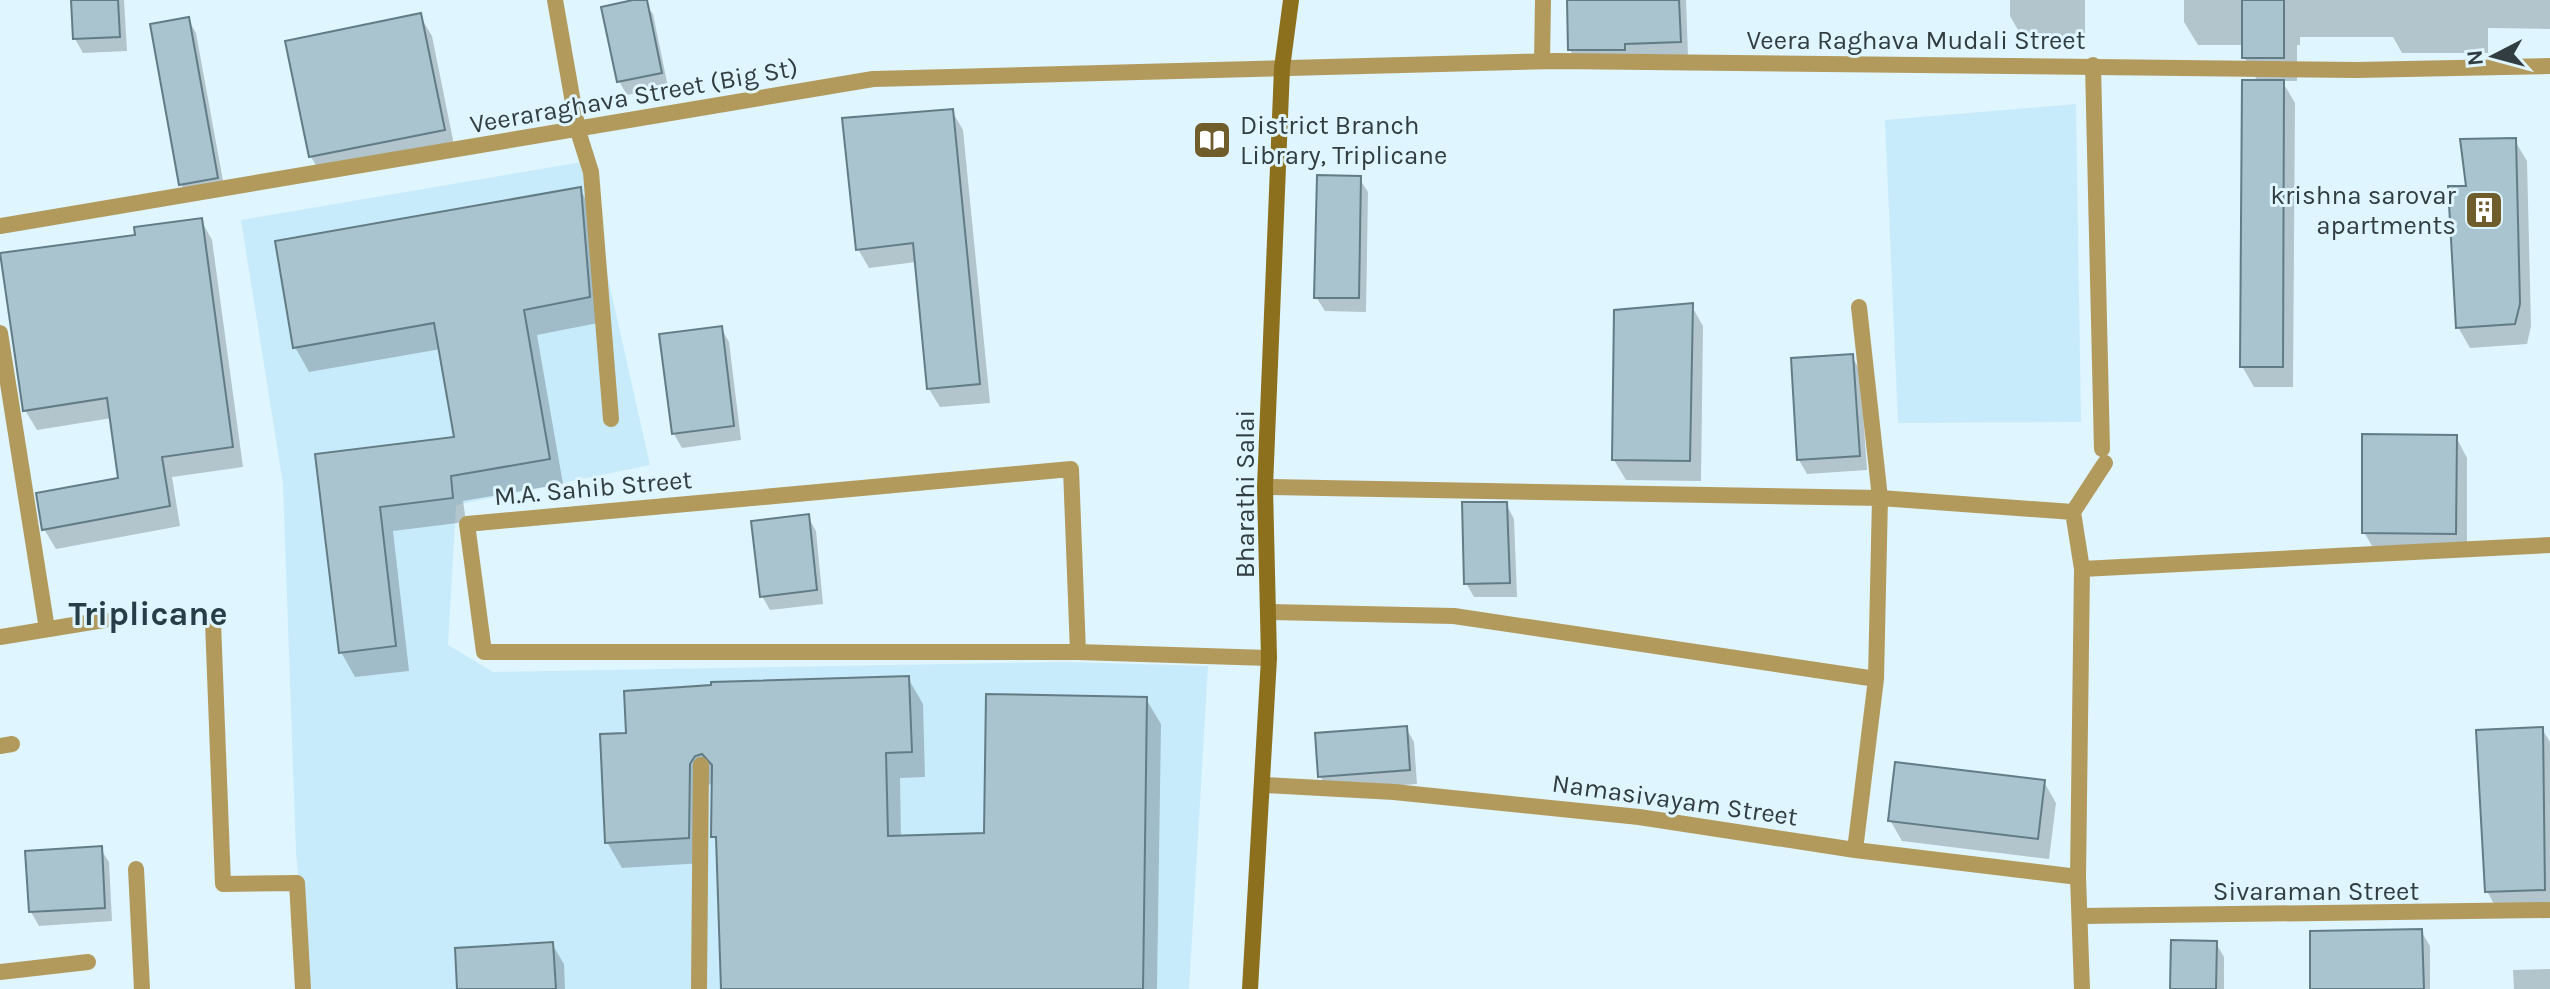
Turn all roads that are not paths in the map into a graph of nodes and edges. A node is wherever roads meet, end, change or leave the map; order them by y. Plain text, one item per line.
1 (555, 0) edge
2 (1291, 0) edge
3 (1543, 0) edge
4 (1542, 61) junction
5 (2093, 65) junction
6 (2550, 66) edge
7 (1282, 68) junction
8 (578, 131) junction
9 (0, 226) edge
10 (1859, 307) dead end
11 (0, 333) edge
12 (611, 419) dead end
13 (1265, 487) junction
14 (1880, 498) junction
15 (2073, 512) junction
16 (2550, 545) edge
17 (2082, 569) junction
18 (1270, 612) junction
19 (104, 620) dead end
20 (213, 622) dead end
21 (47, 629) junction
22 (0, 637) edge
23 (1078, 652) junction
24 (1269, 658) junction
25 (1876, 679) junction
26 (701, 765) dead end
27 (1264, 785) junction
28 (1855, 850) junction
29 (136, 869) dead end
30 (2078, 877) junction
31 (2550, 910) edge
32 (2082, 916) junction
33 (88, 962) dead end
34 (0, 972) edge
35 (142, 989) edge
36 (303, 989) edge
37 (699, 989) edge
38 (1250, 989) edge
39 (2082, 989) edge

1 - 8 street
2 - 7 street, Bharathi Salai
3 - 4 street
4 - 5 street, Veera Raghava Mudali Street
4 - 7 street, Veera Raghava Mudali Street
5 - 6 street, Veera Raghava Mudali Street
5 - 15 street
7 - 8 street, Veeraraghava Street (Big St)
7 - 13 street, Bharathi Salai
8 - 9 street, Veeraraghava Street (Big St)
8 - 12 street
10 - 14 street
11 - 21 street
13 - 14 street
13 - 18 street, Bharathi Salai
14 - 15 street
14 - 25 street
15 - 17 street
16 - 17 street
17 - 30 street
18 - 24 street, Bharathi Salai
18 - 25 street
19 - 21 street
20 - 36 street
21 - 22 street
23 - 23 street, M.A. Sahib Street
23 - 24 street, M.A. Sahib Street
24 - 27 street, Bharathi Salai
25 - 28 street
26 - 37 street
27 - 28 street, Namasivayam Street
27 - 38 street, Bharathi Salai
28 - 30 street, Namasivayam Street
29 - 35 street
30 - 32 street
31 - 32 street, Sivaraman Street
32 - 39 street
33 - 34 street

